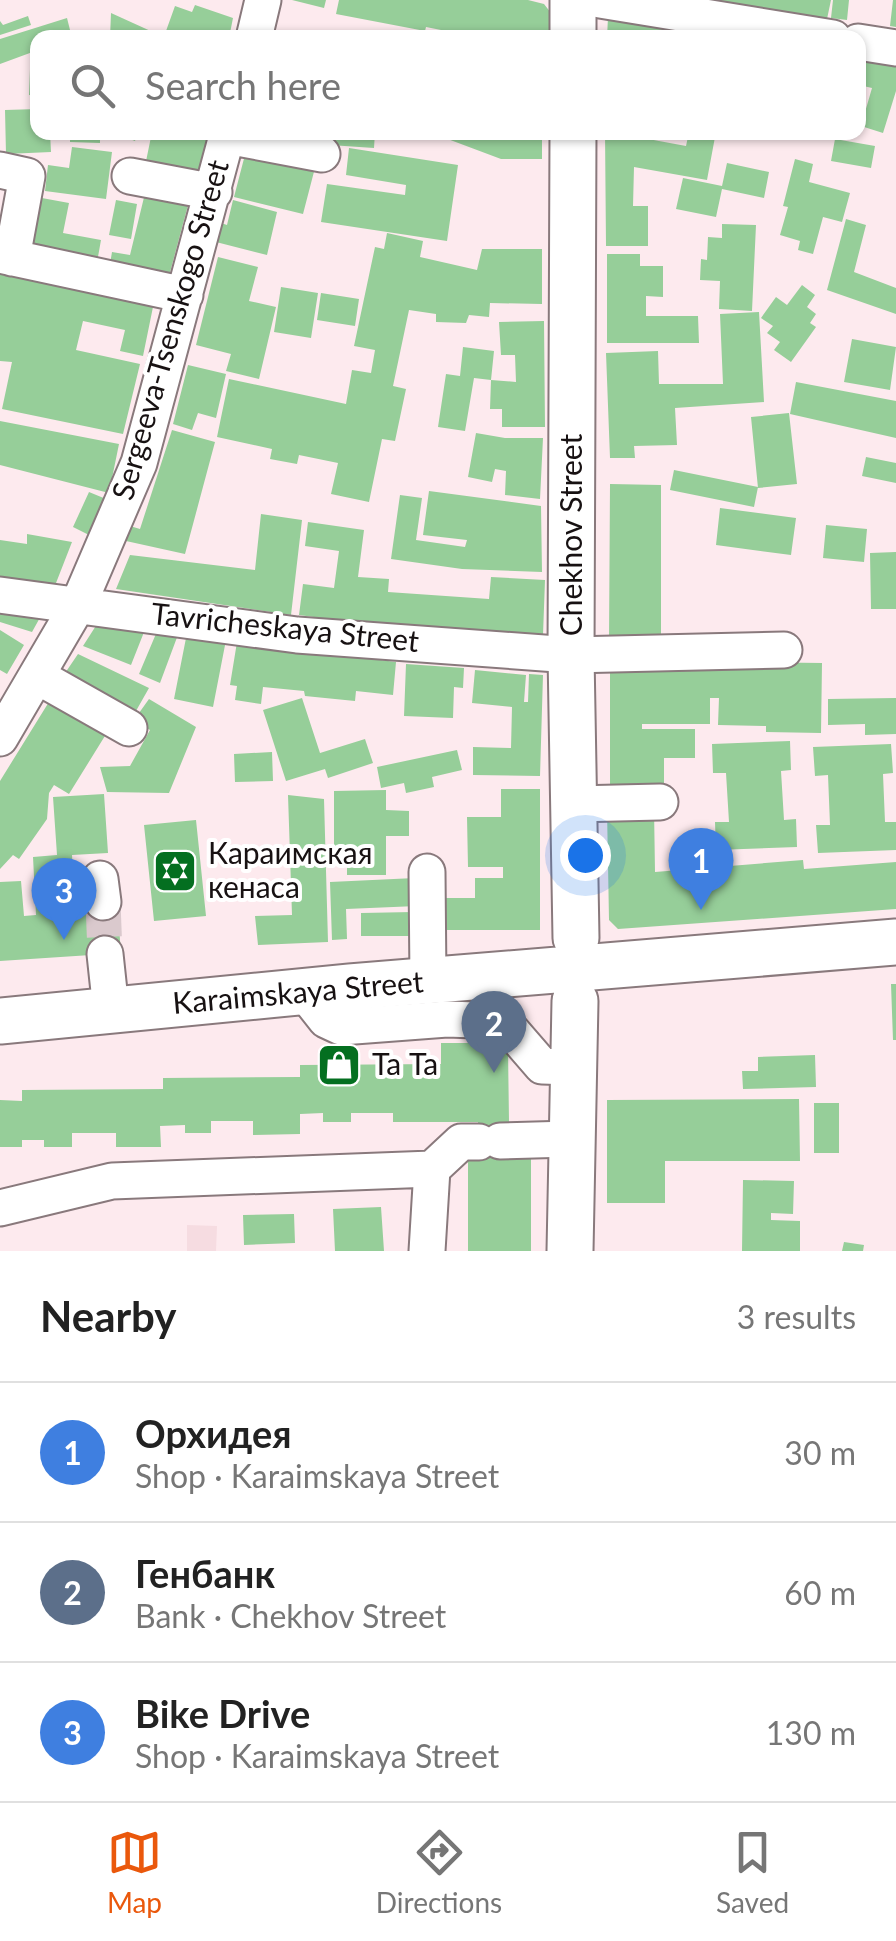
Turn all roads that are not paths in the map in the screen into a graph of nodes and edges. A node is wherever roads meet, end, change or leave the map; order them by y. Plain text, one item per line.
1 (263, 0) edge
2 (574, 0) edge
3 (600, 0) edge
4 (256, 30) edge
5 (574, 30) edge
6 (784, 30) edge
7 (866, 43) edge
8 (896, 48) edge
9 (227, 140) edge
10 (256, 140) edge
11 (573, 140) edge
12 (322, 154) dead end
13 (0, 170) edge
14 (130, 176) dead end
15 (214, 192) junction
16 (6, 256) edge
17 (185, 296) junction
18 (0, 595) edge
19 (79, 604) junction
20 (784, 650) dead end
21 (571, 654) junction
22 (37, 676) junction
23 (129, 728) dead end
24 (0, 738) edge
25 (660, 802) dead end
26 (574, 804) junction
27 (427, 872) dead end
28 (576, 938) dead end
29 (896, 942) edge
30 (105, 954) tunnel mouth
31 (428, 981) junction
32 (304, 992) junction
33 (575, 1001) dead end
34 (111, 1010) junction
35 (0, 1021) edge
36 (572, 1067) junction
37 (570, 1139) junction
38 (432, 1168) junction
39 (0, 1208) edge
40 (427, 1251) edge
41 (570, 1251) edge

1 - 4 street
2 - 5 main road
3 - 6 street
7 - 8 street
9 - 15 street, Sergeeva-Tsenskogo Street
10 - 12 street
11 - 21 main road, Chekhov Street
13 - 16 street
14 - 15 street
15 - 17 street, Sergeeva-Tsenskogo Street
16 - 17 street
17 - 19 street, Sergeeva-Tsenskogo Street
18 - 19 street, Tavricheskaya Street
19 - 21 street, Tavricheskaya Street
19 - 22 street, Sergeeva-Tsenskogo Street
20 - 21 street, Tavricheskaya Street
21 - 26 main road, Chekhov Street
22 - 23 street
22 - 24 street, Sergeeva-Tsenskogo Street
25 - 26 street
26 - 28 main road, Chekhov Street
27 - 31 street
29 - 31 main road, Karaimskaya Street
30 - 34 street
31 - 32 main road, Karaimskaya Street
32 - 34 main road, Karaimskaya Street
32 - 36 street
33 - 36 main road
34 - 35 main road, Karaimskaya Street
36 - 37 main road
37 - 38 street
37 - 41 main road
38 - 39 street
38 - 40 street

